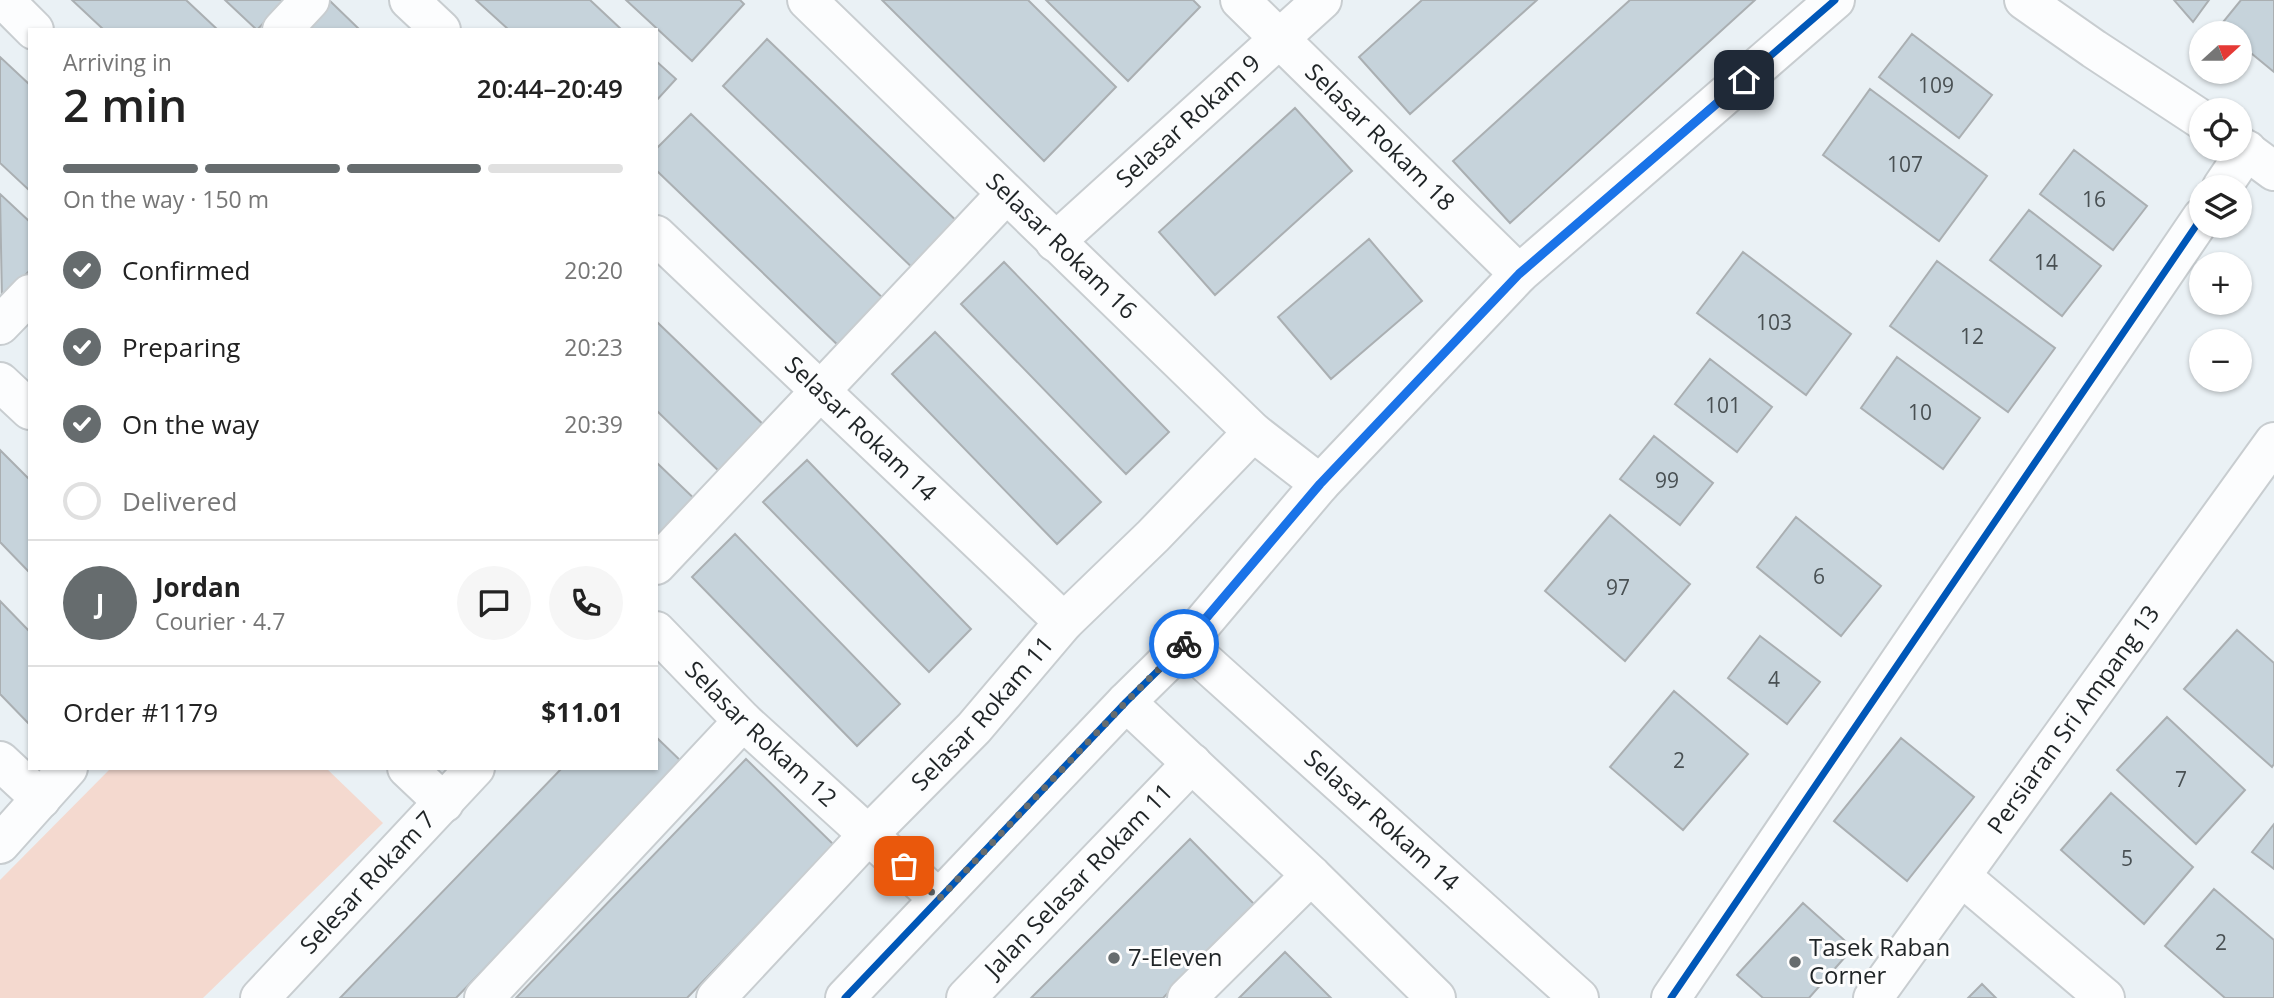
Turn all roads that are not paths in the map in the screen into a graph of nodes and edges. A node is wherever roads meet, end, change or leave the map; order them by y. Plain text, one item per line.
1 (4, 0) edge
2 (310, 0) edge
3 (409, 0) edge
4 (807, 0) edge
5 (1240, 0) edge
6 (1322, 0) edge
7 (1835, 0) edge
8 (2024, 0) edge
9 (32, 28) edge
10 (284, 28) edge
11 (439, 28) edge
12 (1278, 39) junction
13 (2189, 111) edge
14 (2254, 156) edge
15 (2234, 175) edge
16 (1006, 194) junction
17 (2189, 236) edge
18 (658, 237) edge
19 (1055, 242) junction
20 (1519, 274) junction
21 (28, 296) edge
22 (0, 324) edge
23 (0, 382) edge
24 (820, 393) junction
25 (28, 408) edge
26 (1254, 432) junction
27 (2274, 442) edge
28 (1320, 484) junction
29 (658, 563) edge
30 (1064, 622) junction
31 (658, 633) edge
32 (1185, 643) junction
33 (1126, 702) junction
34 (743, 721) junction
35 (0, 761) edge
36 (1192, 763) junction
37 (66, 770) edge
38 (409, 770) edge
39 (473, 770) edge
40 (41, 799) junction
41 (444, 803) junction
42 (869, 834) junction
43 (0, 844) edge
44 (1311, 876) junction
45 (1962, 877) junction
46 (939, 899) junction
47 (1423, 994) edge
48 (260, 998) edge
49 (484, 998) edge
50 (716, 998) edge
51 (845, 998) edge
52 (966, 998) edge
53 (1187, 998) edge
54 (1579, 998) edge
55 (1671, 998) edge
56 (1873, 998) edge
57 (2105, 998) edge

1 - 9 street
2 - 10 street
3 - 11 street
4 - 16 street, Selasar Rokam 16
5 - 12 street, Selasar Rokam 18
6 - 12 street, Selasar Rokam 9
7 - 20 street
8 - 13 street
12 - 19 street, Selasar Rokam 9
12 - 20 street, Selasar Rokam 18
14 - 15 street
16 - 19 street, Selasar Rokam 16
16 - 24 street
17 - 55 street
18 - 24 street, Selasar Rokam 14
19 - 26 street, Selasar Rokam 16
20 - 28 street
21 - 22 street
23 - 25 street
24 - 29 street
24 - 30 street, Selasar Rokam 14
26 - 28 street, Selasar Rokam 16
26 - 30 street, Selasar Rokam 11
27 - 45 street, Persiaran Sri Ampang 13
28 - 32 street
30 - 42 street, Selasar Rokam 11
31 - 34 street, Selasar Rokam 12
32 - 33 street
32 - 54 street, Selasar Rokam 14
33 - 36 street
33 - 46 street
34 - 42 street, Selasar Rokam 12
34 - 49 street
35 - 40 street
36 - 44 street
36 - 52 street, Jalan Selasar Rokam 11
37 - 40 street
38 - 41 street
39 - 41 street, Selesar Rokam 7
40 - 43 street
41 - 48 street, Selesar Rokam 7
42 - 46 street, Selasar Rokam 12
42 - 50 street, Selasar Rokam 11
44 - 47 street
44 - 53 street
45 - 56 street, Persiaran Sri Ampang 13
45 - 57 street
46 - 51 street

